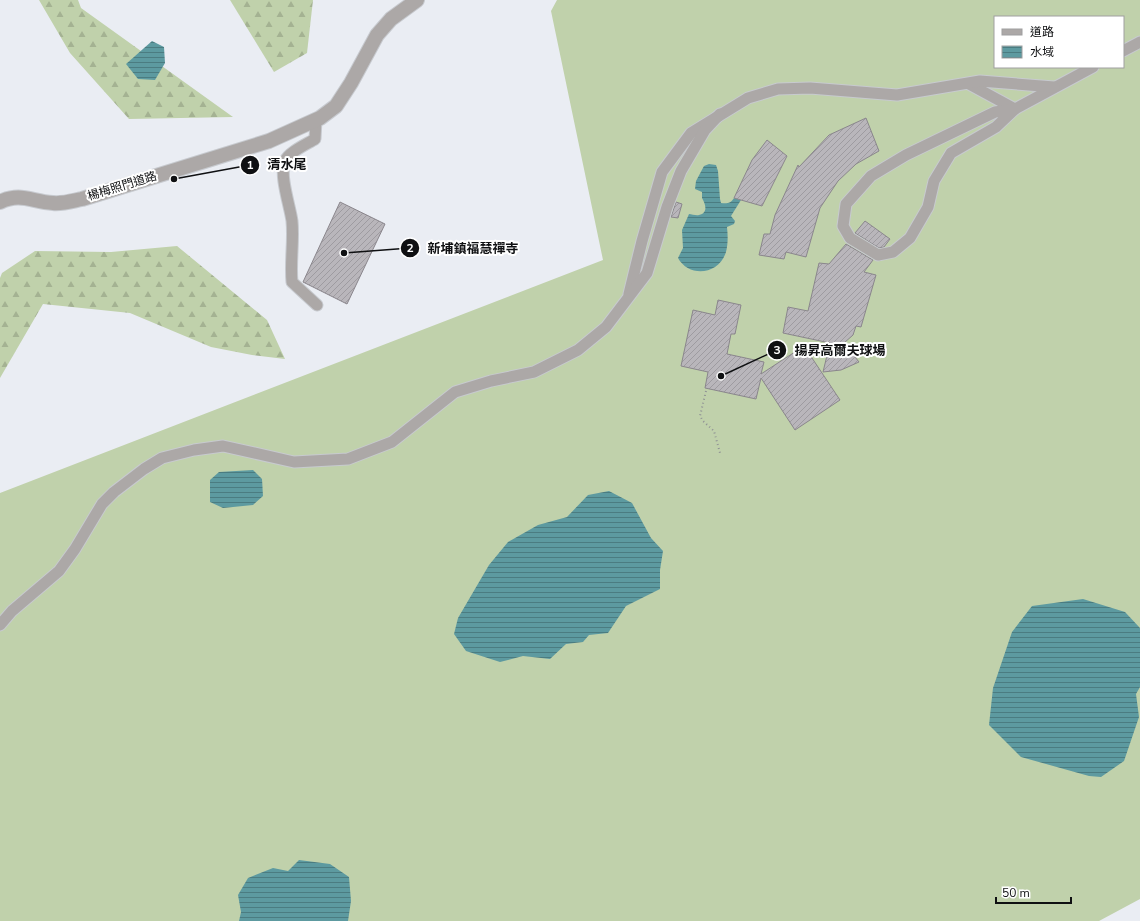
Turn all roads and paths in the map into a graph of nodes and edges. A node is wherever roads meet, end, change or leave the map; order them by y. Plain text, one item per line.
1 (417, 0) edge
2 (1140, 42) edge
3 (1124, 50) edge
4 (1091, 68) edge
5 (968, 84) junction
6 (1055, 88) junction
7 (1015, 109) junction
8 (720, 114) junction
9 (316, 120) junction
10 (0, 202) edge
11 (628, 300) junction
12 (317, 305) dead end
13 (706, 391) dead end
14 (720, 453) dead end
15 (0, 625) edge

1 - 9 street, 楊梅照門道路
2 - 3 street
4 - 6 street
5 - 6 street
5 - 7 street
5 - 8 street
6 - 7 street
7 - 7 street
8 - 11 street
8 - 11 street
9 - 10 street, 楊梅照門道路
9 - 12 street
11 - 15 street
13 - 14 path

